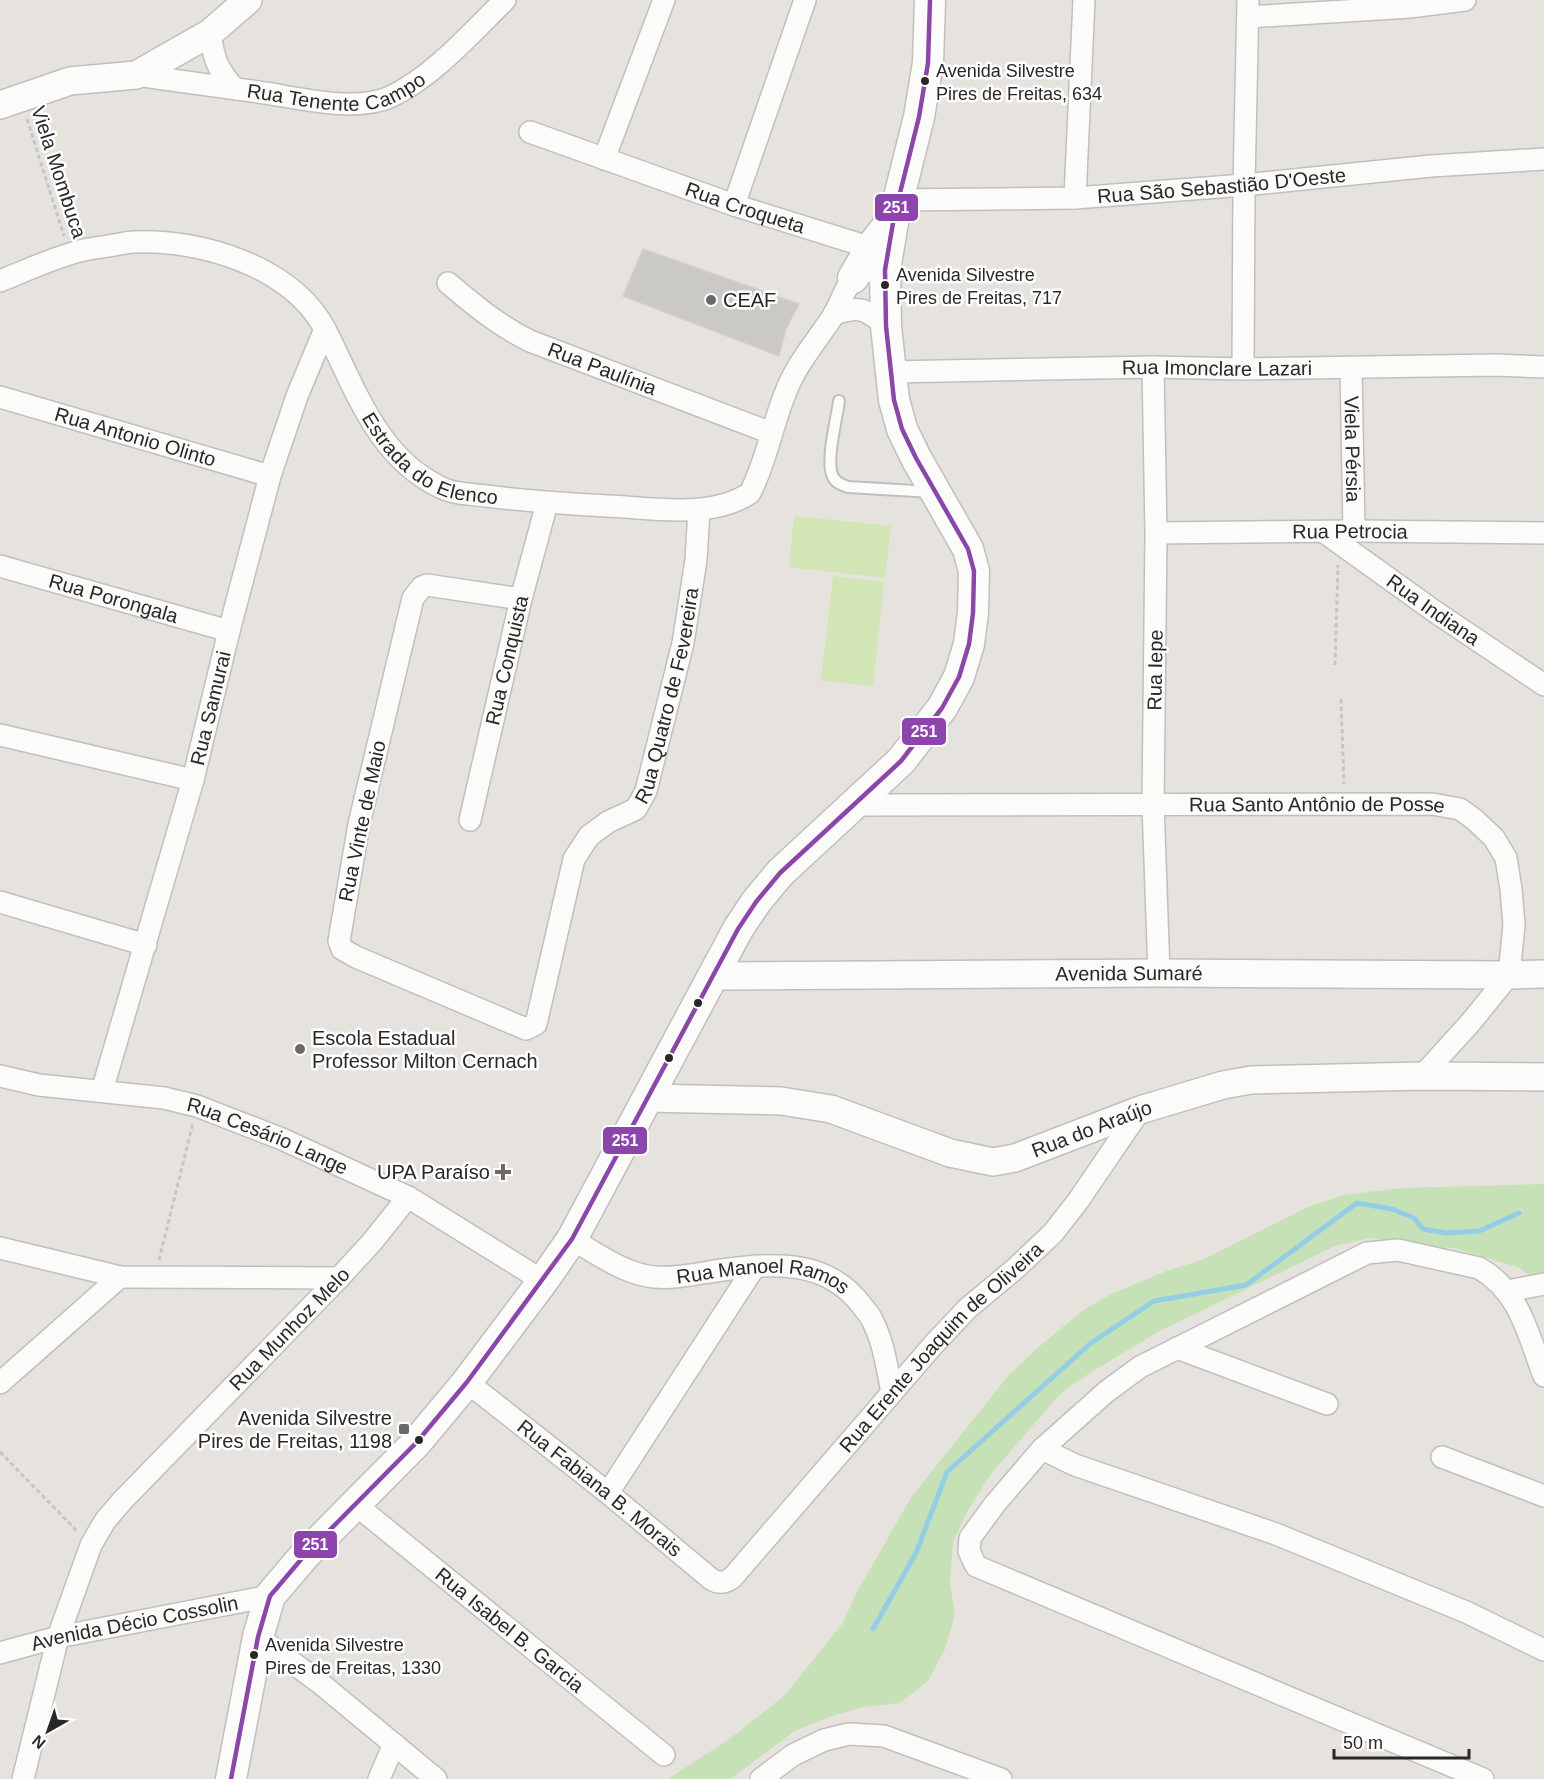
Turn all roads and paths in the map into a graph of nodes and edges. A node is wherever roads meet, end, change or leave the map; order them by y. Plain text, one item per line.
1 (505, 0) edge
2 (664, 0) edge
3 (805, 0) edge
4 (930, 0) edge
5 (1084, 0) edge
6 (1465, 0) edge
7 (244, 1) edge
8 (1248, 8) edge
9 (210, 33) junction
10 (136, 75) junction
11 (235, 89) junction
12 (10, 101) edge
13 (530, 132) dead end
14 (604, 159) junction
15 (1544, 159) edge
16 (1244, 185) junction
17 (1075, 198) junction
18 (734, 205) junction
19 (896, 209) junction
20 (70, 255) junction
21 (881, 259) junction
22 (853, 278) joint
23 (0, 281) edge
24 (448, 283) dead end
25 (834, 314) junction
26 (886, 326) junction
27 (325, 329) junction
28 (1153, 367) junction
29 (1544, 367) edge
30 (1350, 368) junction
31 (1243, 369) junction
32 (890, 372) junction
33 (0, 397) edge
34 (839, 401) dead end
35 (771, 433) junction
36 (270, 476) junction
37 (935, 492) junction
38 (548, 503) junction
39 (699, 510) junction
40 (1156, 532) junction
41 (1544, 533) edge
42 (1339, 535) junction
43 (0, 566) edge
44 (521, 600) junction
45 (229, 630) junction
46 (1335, 665) dead end
47 (1544, 685) edge
48 (1341, 699) dead end
49 (0, 735) edge
50 (194, 780) junction
51 (1153, 804) junction
52 (1345, 804) junction
53 (853, 805) junction
54 (470, 820) dead end
55 (0, 902) edge
56 (146, 945) junction
57 (1159, 973) junction
58 (1544, 974) edge
59 (1509, 975) junction
60 (713, 976) junction
61 (536, 1024) joint
62 (0, 1076) edge
63 (1422, 1076) junction
64 (1544, 1077) edge
65 (102, 1090) junction
66 (647, 1098) junction
67 (197, 1106) junction
68 (1140, 1110) junction
69 (408, 1197) junction
70 (572, 1239) junction
71 (0, 1248) edge
72 (755, 1266) junction
73 (156, 1276) junction
74 (120, 1277) junction
75 (339, 1278) junction
76 (543, 1281) junction
77 (1544, 1284) edge
78 (1508, 1291) junction
79 (1177, 1348) junction
80 (1544, 1376) edge
81 (468, 1382) junction
82 (0, 1383) edge
83 (892, 1392) junction
84 (1327, 1404) dead end
85 (1042, 1449) junction
86 (0, 1452) edge
87 (1442, 1457) dead end
88 (608, 1492) junction
89 (1544, 1496) edge
90 (356, 1505) junction
91 (91, 1545) junction
92 (732, 1578) joint
93 (270, 1596) junction
94 (58, 1636) junction
95 (258, 1637) junction
96 (1544, 1650) edge
97 (0, 1653) edge
98 (394, 1744) junction
99 (664, 1755) dead end
100 (23, 1779) edge
101 (231, 1779) edge
102 (379, 1779) edge
103 (436, 1779) edge
104 (761, 1779) edge
105 (1001, 1779) edge
106 (1483, 1779) edge

1 - 11 street, Rua Tenente Campo
2 - 14 street
3 - 18 street
4 - 19 main road
5 - 17 street
6 - 8 street
7 - 9 street
8 - 16 street
9 - 10 street
9 - 11 street
10 - 11 street, Rua Tenente Campo
10 - 12 street
12 - 20 path, Viela Mombuca
13 - 14 street, Rua Croqueta
14 - 18 street, Rua Croqueta
15 - 16 street, Rua São Sebastião D'Oeste
16 - 17 street, Rua São Sebastião D'Oeste
16 - 31 street
17 - 19 street, Rua São Sebastião D'Oeste
18 - 21 street, Rua Croqueta
19 - 21 main road
20 - 23 street, Estrada do Elenco
20 - 27 street, Estrada do Elenco
21 - 22 main road
21 - 26 main road
22 - 25 street, Estrada do Elenco
24 - 35 street, Rua Paulínia
25 - 26 street
25 - 35 street, Estrada do Elenco
26 - 32 main road
27 - 36 street, Rua Samurai
27 - 38 street, Estrada do Elenco
28 - 31 street, Rua Imonclare Lazari
28 - 32 street, Rua Imonclare Lazari
28 - 40 street, Rua Iepe
29 - 30 street, Rua Imonclare Lazari
30 - 31 street, Rua Imonclare Lazari
30 - 42 street, Viela Pérsia
32 - 37 main road
33 - 36 street, Rua Antonio Olinto
34 - 37 lane
35 - 39 street, Estrada do Elenco
36 - 45 street, Rua Samurai
37 - 53 main road
38 - 39 street, Estrada do Elenco
38 - 44 street, Rua Conquista
39 - 61 street, Rua Quatro de Fevereira
40 - 42 street, Rua Petrocia
40 - 51 street, Rua Iepe
41 - 42 street, Rua Petrocia
42 - 46 path
42 - 47 street, Rua Indiana
43 - 45 street, Rua Porongala
44 - 54 street, Rua Conquista
44 - 61 street, Rua Vinte de Maio
45 - 50 street, Rua Samurai
48 - 52 path
49 - 50 street
50 - 56 street, Rua Samurai
51 - 52 street, Rua Santo Antônio de Posse
51 - 53 street, Rua Santo Antônio de Posse
51 - 57 street, Rua Iepe
52 - 59 street, Rua Santo Antônio de Posse
53 - 60 main road
55 - 56 street
56 - 65 street, Rua Samurai
57 - 59 street, Avenida Sumaré
57 - 60 street, Avenida Sumaré
58 - 59 street, Avenida Sumaré
59 - 63 street
60 - 66 main road
62 - 65 street, Rua Cesário Lange
63 - 64 street, Rua do Araújo
63 - 68 street, Rua do Araújo
65 - 67 street, Rua Cesário Lange
66 - 68 street, Rua do Araújo
66 - 70 main road
67 - 69 street, Rua Cesário Lange
67 - 73 path
68 - 83 street, Rua Erente Joaquim de Oliveira
69 - 75 street, Rua Munhoz Melo
69 - 76 street, Rua Cesário Lange
70 - 72 street, Rua Manoel Ramos
70 - 76 main road
71 - 74 street
72 - 83 street, Rua Manoel Ramos
72 - 88 street
73 - 74 street
73 - 75 street
74 - 82 street
75 - 91 street, Rua Munhoz Melo
76 - 81 main road
77 - 78 street
78 - 79 street
78 - 80 street
79 - 84 street
79 - 85 street
81 - 88 street, Rua Fabiana B. Morais
81 - 90 main road
83 - 92 street, Rua Erente Joaquim de Oliveira
85 - 96 street
85 - 106 street
86 - 91 path
87 - 89 street
88 - 92 street, Rua Fabiana B. Morais
90 - 93 main road
90 - 99 street, Rua Isabel B. Garcia
91 - 94 street, Rua Munhoz Melo
93 - 94 street, Avenida Décio Cossolin
93 - 95 main road
94 - 97 street, Avenida Décio Cossolin
94 - 100 street, Rua Munhoz Melo
95 - 98 street
95 - 101 main road
98 - 102 street
98 - 103 street
104 - 105 street

